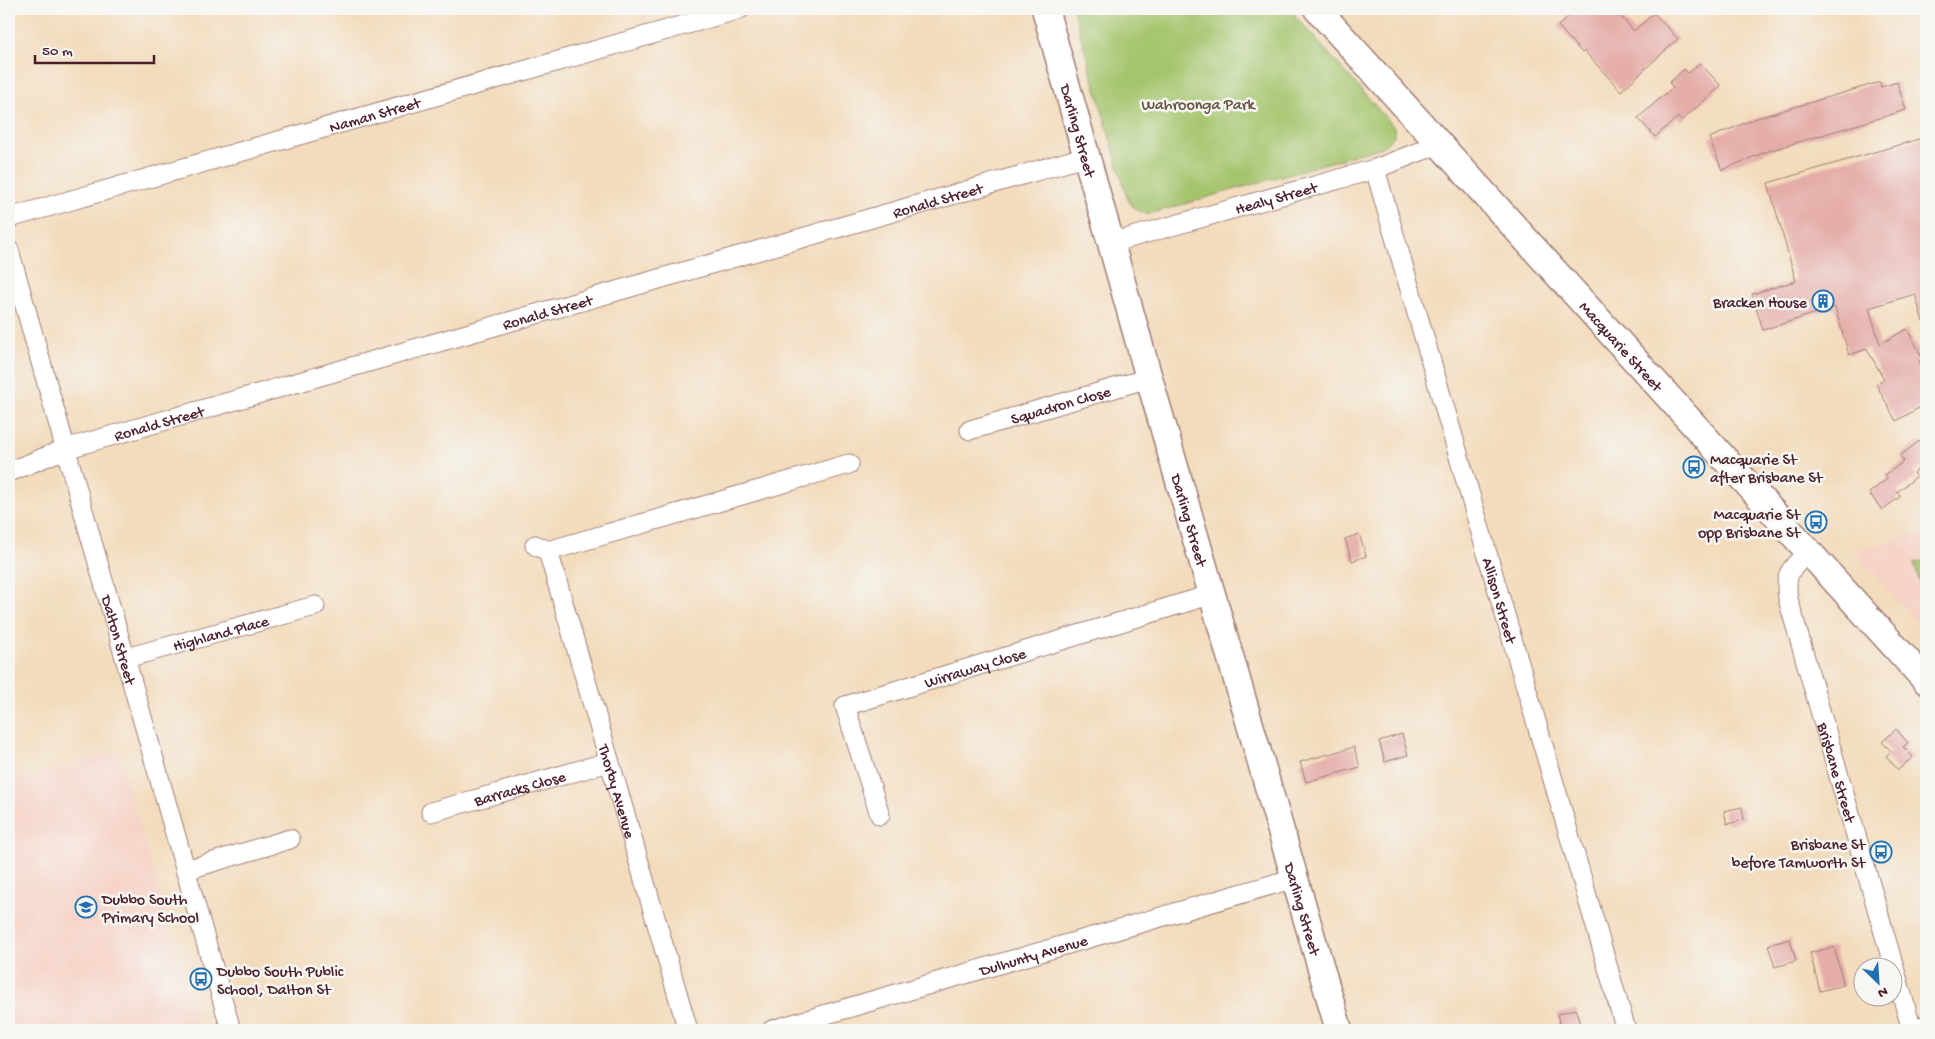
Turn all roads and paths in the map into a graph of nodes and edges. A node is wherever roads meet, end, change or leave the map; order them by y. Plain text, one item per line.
1 (740, 9) edge
2 (1045, 9) edge
3 (1317, 9) edge
4 (1439, 144) junction
5 (1088, 156) junction
6 (1375, 169) junction
7 (9, 218) edge
8 (1111, 242) junction
9 (9, 250) edge
10 (1149, 378) junction
11 (970, 430) dead end
12 (65, 449) junction
13 (849, 464) dead end
14 (9, 472) edge
15 (1809, 550) junction
16 (1213, 594) junction
17 (315, 606) dead end
18 (126, 658) junction
19 (1926, 681) edge
20 (609, 762) junction
21 (431, 812) dead end
22 (880, 815) dead end
23 (290, 839) dead end
24 (186, 870) junction
25 (1296, 878) junction
26 (231, 1030) edge
27 (688, 1030) edge
28 (772, 1030) edge
29 (1339, 1030) edge
30 (1626, 1030) edge
31 (1912, 1030) edge

1 - 7 street, Naman Street
2 - 5 street, Darling Street
3 - 4 street, Macquarie Street
4 - 6 street, Healy Street
4 - 15 street, Macquarie Street
5 - 8 street, Darling Street
5 - 12 street, Ronald Street
6 - 8 street, Healy Street
6 - 30 street, Allison Street
8 - 10 street, Darling Street
9 - 12 street, Dalton Street
10 - 11 street, Squadron Close
10 - 16 street, Darling Street
12 - 14 street, Ronald Street
12 - 18 street, Dalton Street
13 - 20 street, Thorby Avenue
15 - 19 street, Macquarie Street
15 - 31 street, Brisbane Street
16 - 22 street, Wirraway Close
16 - 25 street, Darling Street
17 - 18 street, Highland Place
18 - 24 street, Dalton Street
20 - 21 street, Barracks Close
20 - 27 street, Thorby Avenue
23 - 24 street
24 - 26 street, Dalton Street
25 - 28 street, Dulhunty Avenue
25 - 29 street, Darling Street

